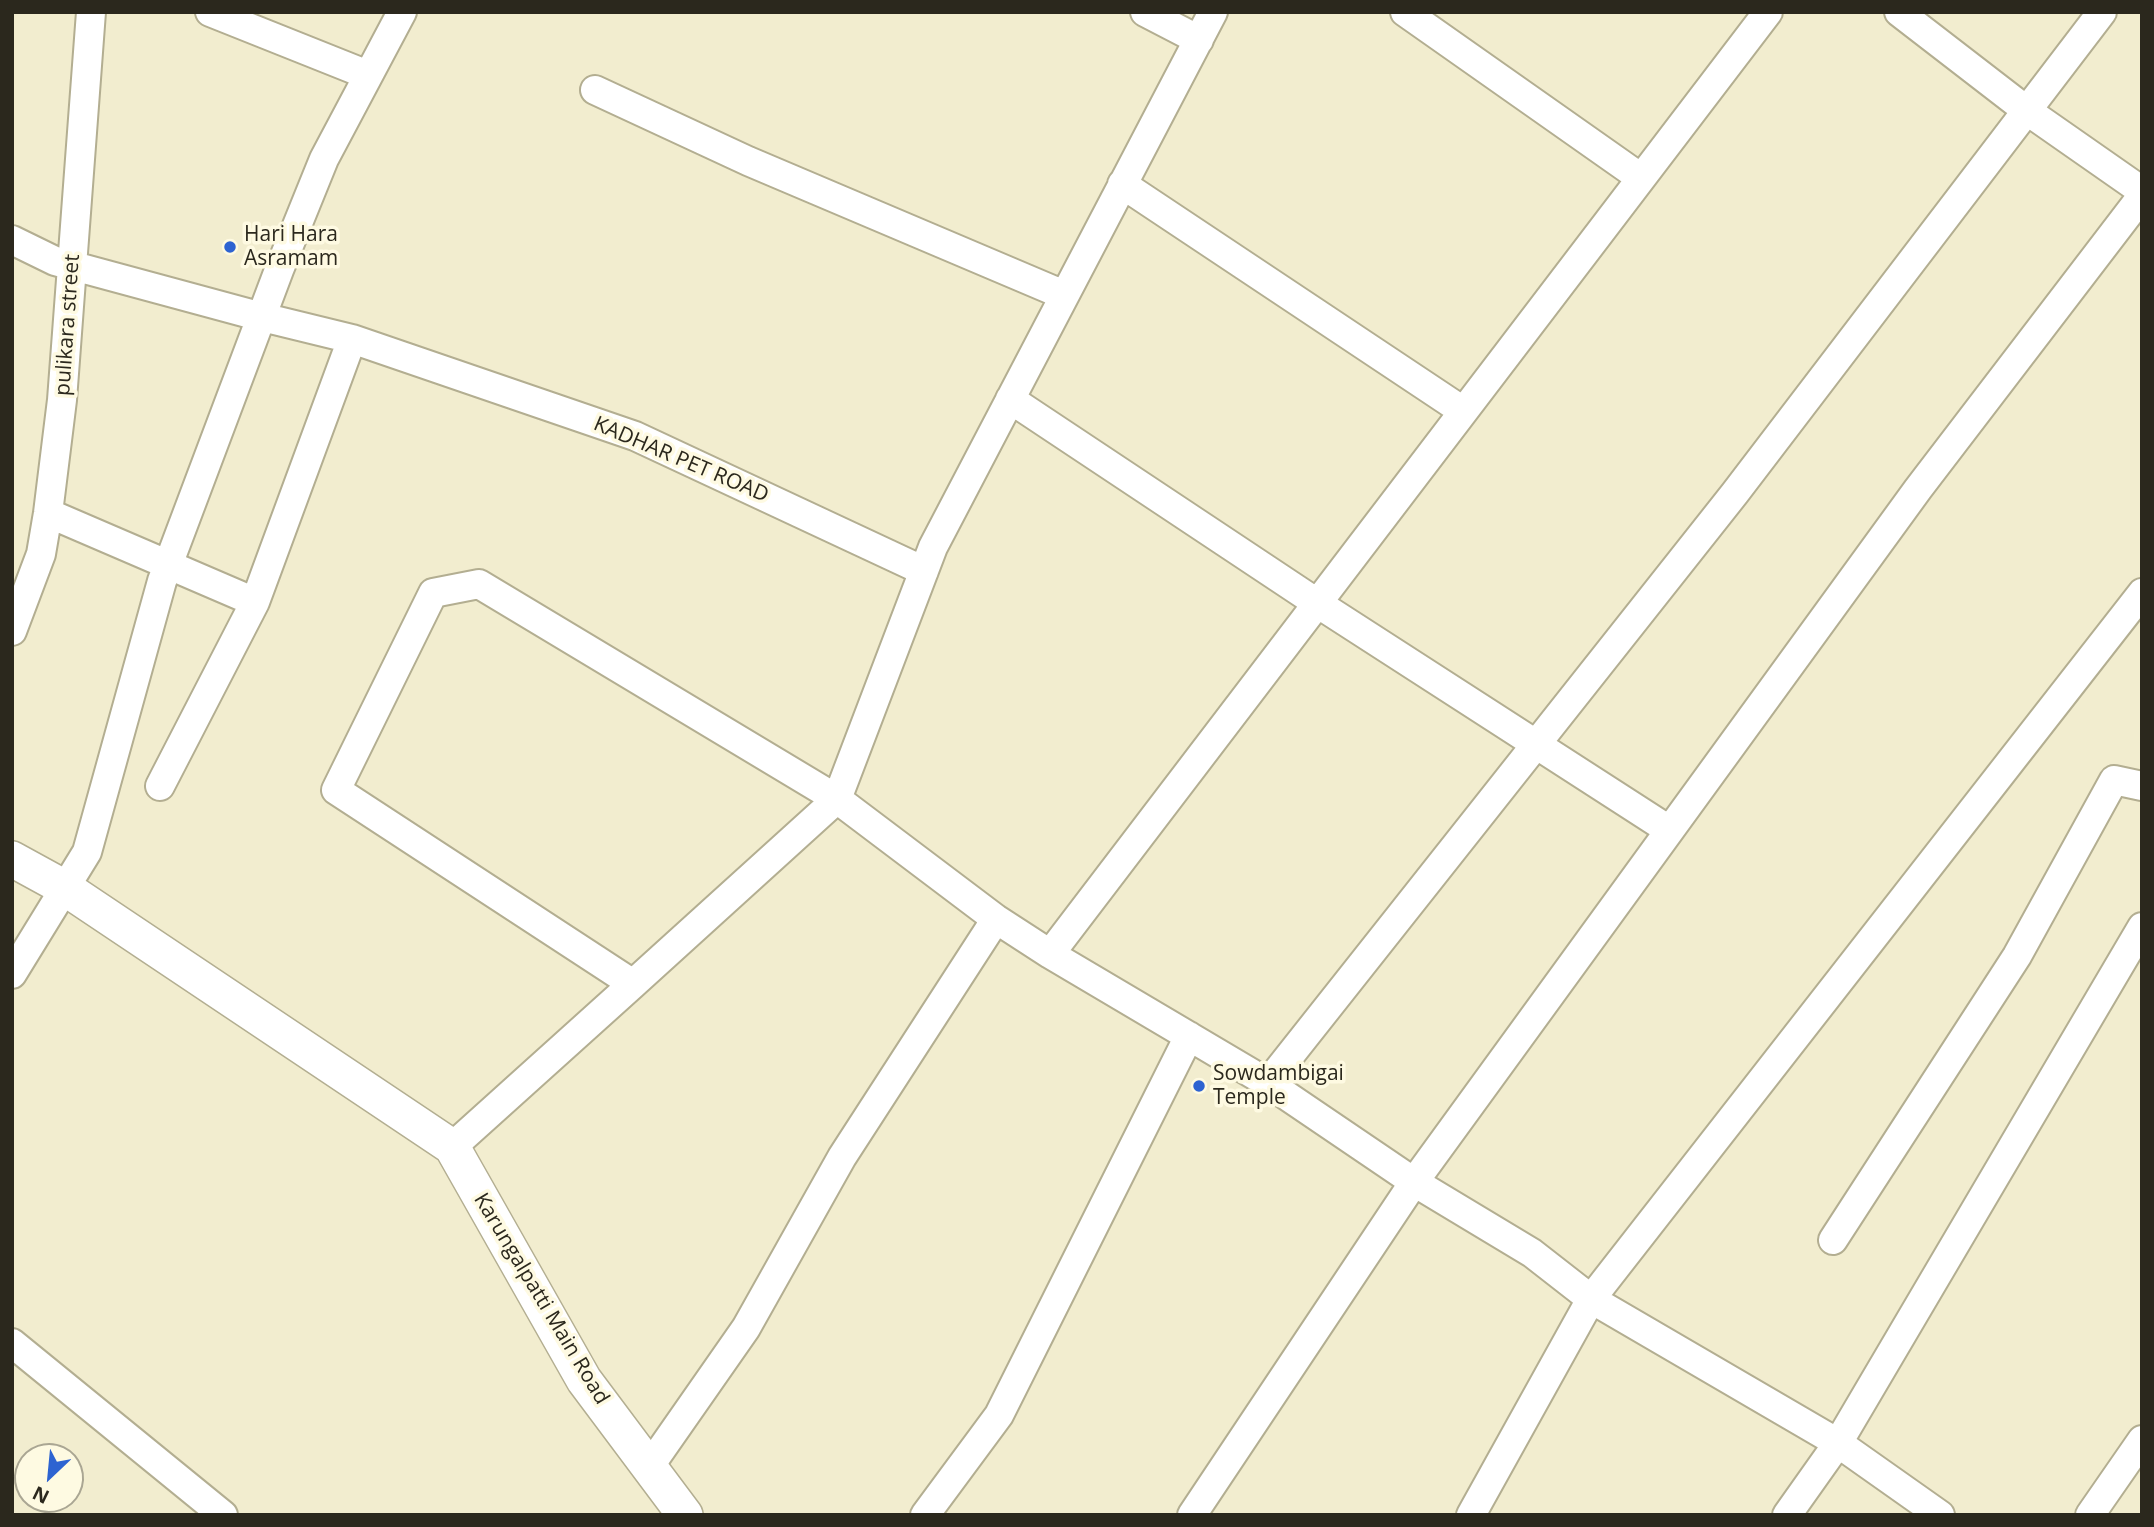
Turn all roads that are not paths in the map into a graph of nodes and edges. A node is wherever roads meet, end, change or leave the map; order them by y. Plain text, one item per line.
1 (90, 12) edge
2 (210, 12) edge
3 (402, 12) edge
4 (1145, 12) edge
5 (1213, 12) edge
6 (1405, 12) edge
7 (1768, 12) edge
8 (1899, 12) edge
9 (2102, 12) edge
10 (1199, 40) junction
11 (368, 75) junction
12 (596, 90) dead end
13 (2026, 110) junction
14 (1641, 178) junction
15 (1122, 184) junction
16 (2142, 194) edge
17 (12, 240) edge
18 (72, 265) junction
19 (1064, 295) junction
20 (262, 317) junction
21 (352, 339) junction
22 (1010, 399) junction
23 (1463, 411) junction
24 (48, 513) junction
25 (168, 567) junction
26 (924, 571) junction
27 (2142, 593) edge
28 (255, 603) junction
29 (1317, 603) junction
30 (12, 631) edge
31 (1535, 744) junction
32 (160, 786) dead end
33 (2142, 786) edge
34 (837, 799) junction
35 (1670, 830) junction
36 (12, 859) edge
37 (65, 888) junction
38 (996, 919) junction
39 (2142, 927) edge
40 (1050, 954) junction
41 (12, 974) edge
42 (633, 984) junction
43 (1189, 1036) junction
44 (1268, 1083) junction
45 (452, 1147) junction
46 (1414, 1182) junction
47 (1833, 1240) dead end
48 (1591, 1298) junction
49 (12, 1343) edge
50 (2142, 1440) edge
51 (1838, 1443) junction
52 (649, 1467) junction
53 (681, 1513) edge
54 (223, 1515) edge
55 (925, 1515) edge
56 (1192, 1515) edge
57 (1471, 1515) edge
58 (1787, 1515) edge
59 (1940, 1515) edge
60 (2090, 1515) edge

1 - 18 street, pulikara street
2 - 11 street
3 - 11 street
4 - 10 street
5 - 10 street
6 - 14 street
7 - 14 street
8 - 13 street
9 - 13 street
10 - 15 street
11 - 20 street
12 - 19 street
13 - 16 street
13 - 31 street
14 - 23 street
15 - 19 street
15 - 23 street
16 - 35 street
17 - 18 street, KADHAR PET ROAD
18 - 20 street, KADHAR PET ROAD
18 - 24 street, pulikara street
19 - 22 street
20 - 21 street, KADHAR PET ROAD
20 - 25 street
21 - 26 street, KADHAR PET ROAD
21 - 28 street
22 - 26 street
22 - 29 street
23 - 29 street
24 - 25 street
24 - 30 street, pulikara street
25 - 28 street
25 - 37 street
26 - 34 street
27 - 48 street
28 - 32 street
29 - 31 street
29 - 40 street
31 - 35 street
31 - 44 street
33 - 47 street
34 - 38 street
34 - 42 street
34 - 42 street
35 - 46 street
36 - 37 street
37 - 41 street
37 - 45 street
38 - 40 street
38 - 52 street
39 - 51 street
40 - 43 street
42 - 45 street
43 - 44 street
43 - 55 street
44 - 46 street
45 - 52 street, Karungalpatti Main Road
46 - 48 street
46 - 56 street
48 - 51 street
48 - 57 street
49 - 54 street
50 - 60 street
51 - 58 street
51 - 59 street
52 - 53 street, Karungalpatti Main Road

